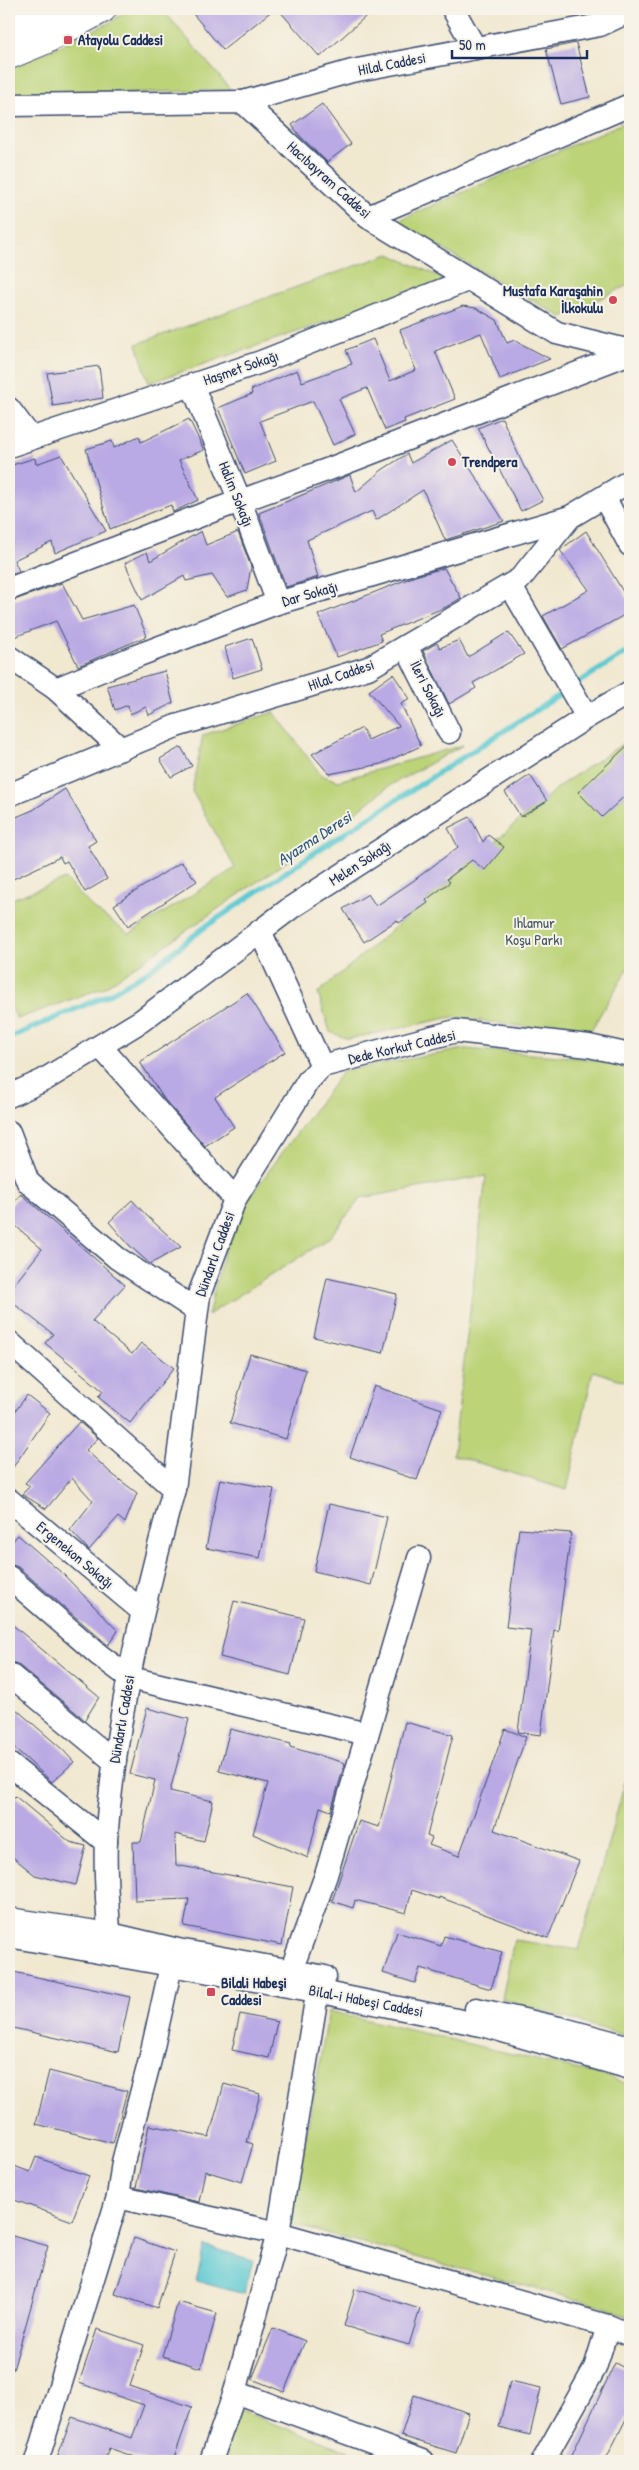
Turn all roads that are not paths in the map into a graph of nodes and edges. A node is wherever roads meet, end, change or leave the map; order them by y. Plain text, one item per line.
1 (55, 9) edge
2 (102, 9) edge
3 (453, 9) edge
4 (630, 11) edge
5 (596, 17) edge
6 (9, 30) edge
7 (475, 48) junction
8 (9, 55) edge
9 (243, 102) junction
10 (630, 105) edge
11 (9, 106) edge
12 (368, 217) junction
13 (470, 280) junction
14 (630, 352) edge
15 (192, 385) junction
16 (9, 409) edge
17 (31, 438) junction
18 (9, 446) edge
19 (630, 481) edge
20 (604, 497) junction
21 (240, 501) junction
22 (570, 517) junction
23 (630, 545) edge
24 (510, 585) junction
25 (9, 588) edge
26 (274, 604) junction
27 (406, 646) junction
28 (9, 658) edge
29 (56, 689) junction
30 (630, 692) edge
31 (582, 708) junction
32 (449, 732) dead end
33 (121, 749) junction
34 (9, 794) edge
35 (260, 931) junction
36 (100, 1046) junction
37 (630, 1055) edge
38 (322, 1066) junction
39 (9, 1096) edge
40 (9, 1132) edge
41 (18, 1182) edge
42 (234, 1199) junction
43 (196, 1310) junction
44 (9, 1342) edge
45 (174, 1489) junction
46 (9, 1500) edge
47 (419, 1558) dead end
48 (9, 1577) edge
49 (142, 1611) junction
50 (9, 1674) edge
51 (130, 1678) junction
52 (367, 1734) junction
53 (115, 1762) junction
54 (9, 1764) edge
55 (106, 1842) junction
56 (9, 1919) edge
57 (9, 1936) edge
58 (110, 1944) junction
59 (174, 1958) junction
60 (291, 1971) junction
61 (318, 1984) junction
62 (630, 2047) edge
63 (630, 2068) edge
64 (118, 2196) junction
65 (278, 2233) junction
66 (608, 2326) junction
67 (630, 2335) edge
68 (235, 2392) junction
69 (38, 2461) edge
70 (212, 2461) edge
71 (424, 2461) edge
72 (543, 2461) edge

1 - 6 main road
2 - 8 main road
3 - 7 street
4 - 5 street, Hilal Caddesi
5 - 7 street, Hilal Caddesi
7 - 9 street, Hilal Caddesi
9 - 11 street
9 - 12 street, Hacıbayram Caddesi
10 - 12 street
12 - 13 street, Hacıbayram Caddesi
13 - 14 street, Hacıbayram Caddesi
13 - 15 street, Haşmet Sokağı
14 - 21 street
15 - 17 street, Haşmet Sokağı
15 - 21 street, Halim Sokağı
16 - 17 street
17 - 18 street, Haşmet Sokağı
19 - 20 street, Hilal Caddesi
20 - 22 street, Hilal Caddesi
20 - 23 street
21 - 25 street
21 - 26 street, Halim Sokağı
22 - 24 street, Hilal Caddesi
22 - 26 street, Dar Sokağı
24 - 27 street, Hilal Caddesi
24 - 31 street
26 - 29 street, Dar Sokağı
27 - 32 street, İleri Sokağı
27 - 33 street, Hilal Caddesi
28 - 29 street
29 - 33 street
30 - 31 street, Melen Sokağı
31 - 35 street, Melen Sokağı
33 - 34 street, Hilal Caddesi
35 - 36 street, Melen Sokağı
35 - 38 street
36 - 39 street, Melen Sokağı
36 - 42 street
37 - 38 street, Dede Korkut Caddesi
38 - 42 street, Dündarlı Caddesi
40 - 41 street
41 - 43 street
42 - 43 street, Dündarlı Caddesi
43 - 45 street, Dündarlı Caddesi
44 - 45 street
45 - 49 street, Dündarlı Caddesi
46 - 49 street, Ergenekon Sokağı
47 - 52 street
48 - 51 street
49 - 51 street, Dündarlı Caddesi
50 - 53 street
51 - 52 street
51 - 53 street, Dündarlı Caddesi
52 - 60 street
53 - 55 street, Dündarlı Caddesi
54 - 55 street
55 - 58 street, Dündarlı Caddesi
56 - 58 street, Bilal-i Habeşi Caddesi
57 - 58 street, Bilal-i Habeşi Caddesi
58 - 59 street, Bilal-i Habeşi Caddesi
59 - 60 street, Bilal-i Habeşi Caddesi
59 - 61 street, Bilal-i Habeşi Caddesi
59 - 64 street
60 - 61 street, Bilal-i Habeşi Caddesi
61 - 62 street, Bilal-i Habeşi Caddesi
61 - 63 street, Bilal-i Habeşi Caddesi
61 - 65 street
64 - 65 street
64 - 69 street
65 - 66 street
65 - 68 street
66 - 67 street
66 - 72 street
68 - 70 street
68 - 71 street

